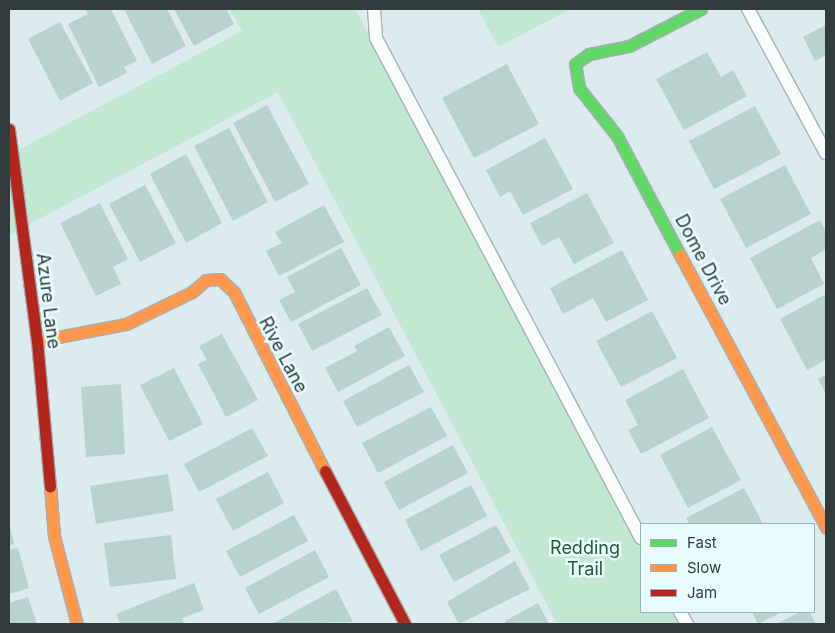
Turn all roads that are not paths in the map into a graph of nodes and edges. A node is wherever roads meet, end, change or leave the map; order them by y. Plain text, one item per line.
1 (374, 9) edge
2 (701, 9) edge
3 (748, 9) edge
4 (9, 129) edge
5 (826, 153) edge
6 (37, 341) junction
7 (826, 526) edge
8 (640, 536) edge
9 (681, 613) edge
10 (77, 624) edge
11 (405, 624) edge
12 (687, 624) edge

1 - 8 lane
2 - 7 street, Dome Drive
3 - 5 lane
4 - 6 street, Azure Lane
6 - 10 street, Azure Lane
6 - 11 street, Rive Lane
9 - 12 lane

